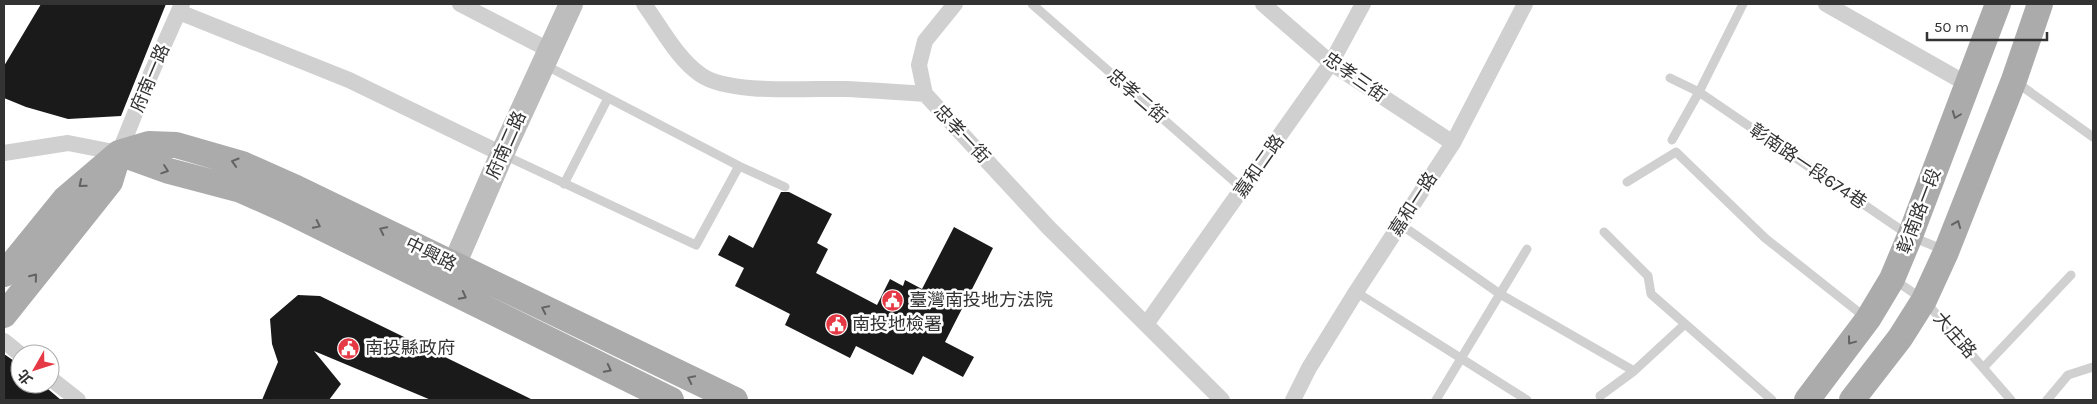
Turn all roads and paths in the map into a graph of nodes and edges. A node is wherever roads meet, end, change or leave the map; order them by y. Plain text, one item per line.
1 (460, 4) edge
2 (570, 4) edge
3 (644, 4) edge
4 (955, 4) edge
5 (1032, 4) edge
6 (1263, 4) edge
7 (1363, 4) edge
8 (1525, 4) edge
9 (1743, 4) edge
10 (1826, 4) edge
11 (1998, 4) edge
12 (2040, 4) edge
13 (180, 8) edge
14 (546, 57) junction
15 (1331, 63) junction
16 (1670, 78) dead end
17 (2014, 80) junction
18 (1967, 84) junction
19 (1699, 92) junction
20 (925, 94) junction
21 (608, 98) junction
22 (2093, 136) edge
23 (1672, 140) dead end
24 (1453, 143) junction
25 (4, 153) edge
26 (119, 153) junction
27 (502, 154) junction
28 (739, 166) junction
29 (1627, 182) dead end
30 (564, 184) junction
31 (785, 186) dead end
32 (1243, 189) junction
33 (1400, 224) junction
34 (1604, 232) dead end
35 (1910, 236) junction
36 (1527, 249) dead end
37 (1946, 252) junction
38 (4, 274) edge
39 (2071, 274) dead end
40 (447, 275) junction
41 (1892, 279) junction
42 (1356, 292) junction
43 (1500, 294) junction
44 (1924, 300) junction
45 (4, 315) edge
46 (1868, 319) junction
47 (1147, 323) junction
48 (1685, 324) junction
49 (1461, 359) junction
50 (2093, 367) edge
51 (1983, 368) junction
52 (1634, 371) junction
53 (60, 386) edge
54 (1600, 396) dead end
55 (78, 400) edge
56 (671, 400) edge
57 (735, 400) edge
58 (1222, 400) edge
59 (1293, 400) edge
60 (1436, 400) edge
61 (1527, 400) edge
62 (1772, 400) edge
63 (1807, 400) edge
64 (1852, 400) edge
65 (2011, 400) edge
66 (2047, 400) edge

1 - 14 street
2 - 14 street, 府南二路
3 - 20 street, 忠孝一街
4 - 20 street
5 - 32 lane, 忠孝二街
6 - 15 street, 忠孝三街
7 - 15 street, 嘉和二路
8 - 24 street, 嘉和一路
9 - 19 lane
10 - 18 street
11 - 18 main road, 彰南路一段
12 - 17 main road
13 - 26 street, 府南一路
13 - 27 street
14 - 21 lane
14 - 27 street, 府南二路
15 - 24 street, 忠孝三街
15 - 32 street, 嘉和二路
16 - 19 lane, 彰南路一段674巷
17 - 22 lane
37 -> 17 main road
18 -> 35 main road, 彰南路一段
19 - 23 lane
19 - 35 lane, 彰南路一段674巷
20 - 47 street, 忠孝一街
21 - 28 lane
21 - 30 lane
24 - 33 street, 嘉和一路
25 - 26 street
26 -> 38 main road
26 - 40 main road, 中興路
45 -> 26 main road
27 - 30 lane
27 - 40 street, 府南二路
28 - 30 lane
28 - 31 lane
29 - 46 lane
32 - 47 street, 嘉和二路
33 - 42 street, 嘉和一路
33 - 43 lane
34 - 48 lane
35 - 37 lane, 彰南路一段674巷
35 - 41 main road, 彰南路一段
36 - 43 lane
37 - 44 main road
39 - 51 lane
40 -> 56 main road, 中興路
57 -> 40 main road, 中興路
41 - 44 lane, 大庄路
41 - 46 main road, 彰南路一段
42 - 49 lane
42 - 59 street, 嘉和一路
43 - 49 lane
43 - 52 lane
44 - 51 lane, 大庄路
44 - 64 main road
46 -> 63 main road, 彰南路一段
47 - 58 street, 忠孝一街
48 - 52 lane
48 - 62 lane
49 - 60 lane
49 - 61 lane
50 - 66 lane
51 - 65 lane, 大庄路
52 - 54 lane
53 - 55 street

